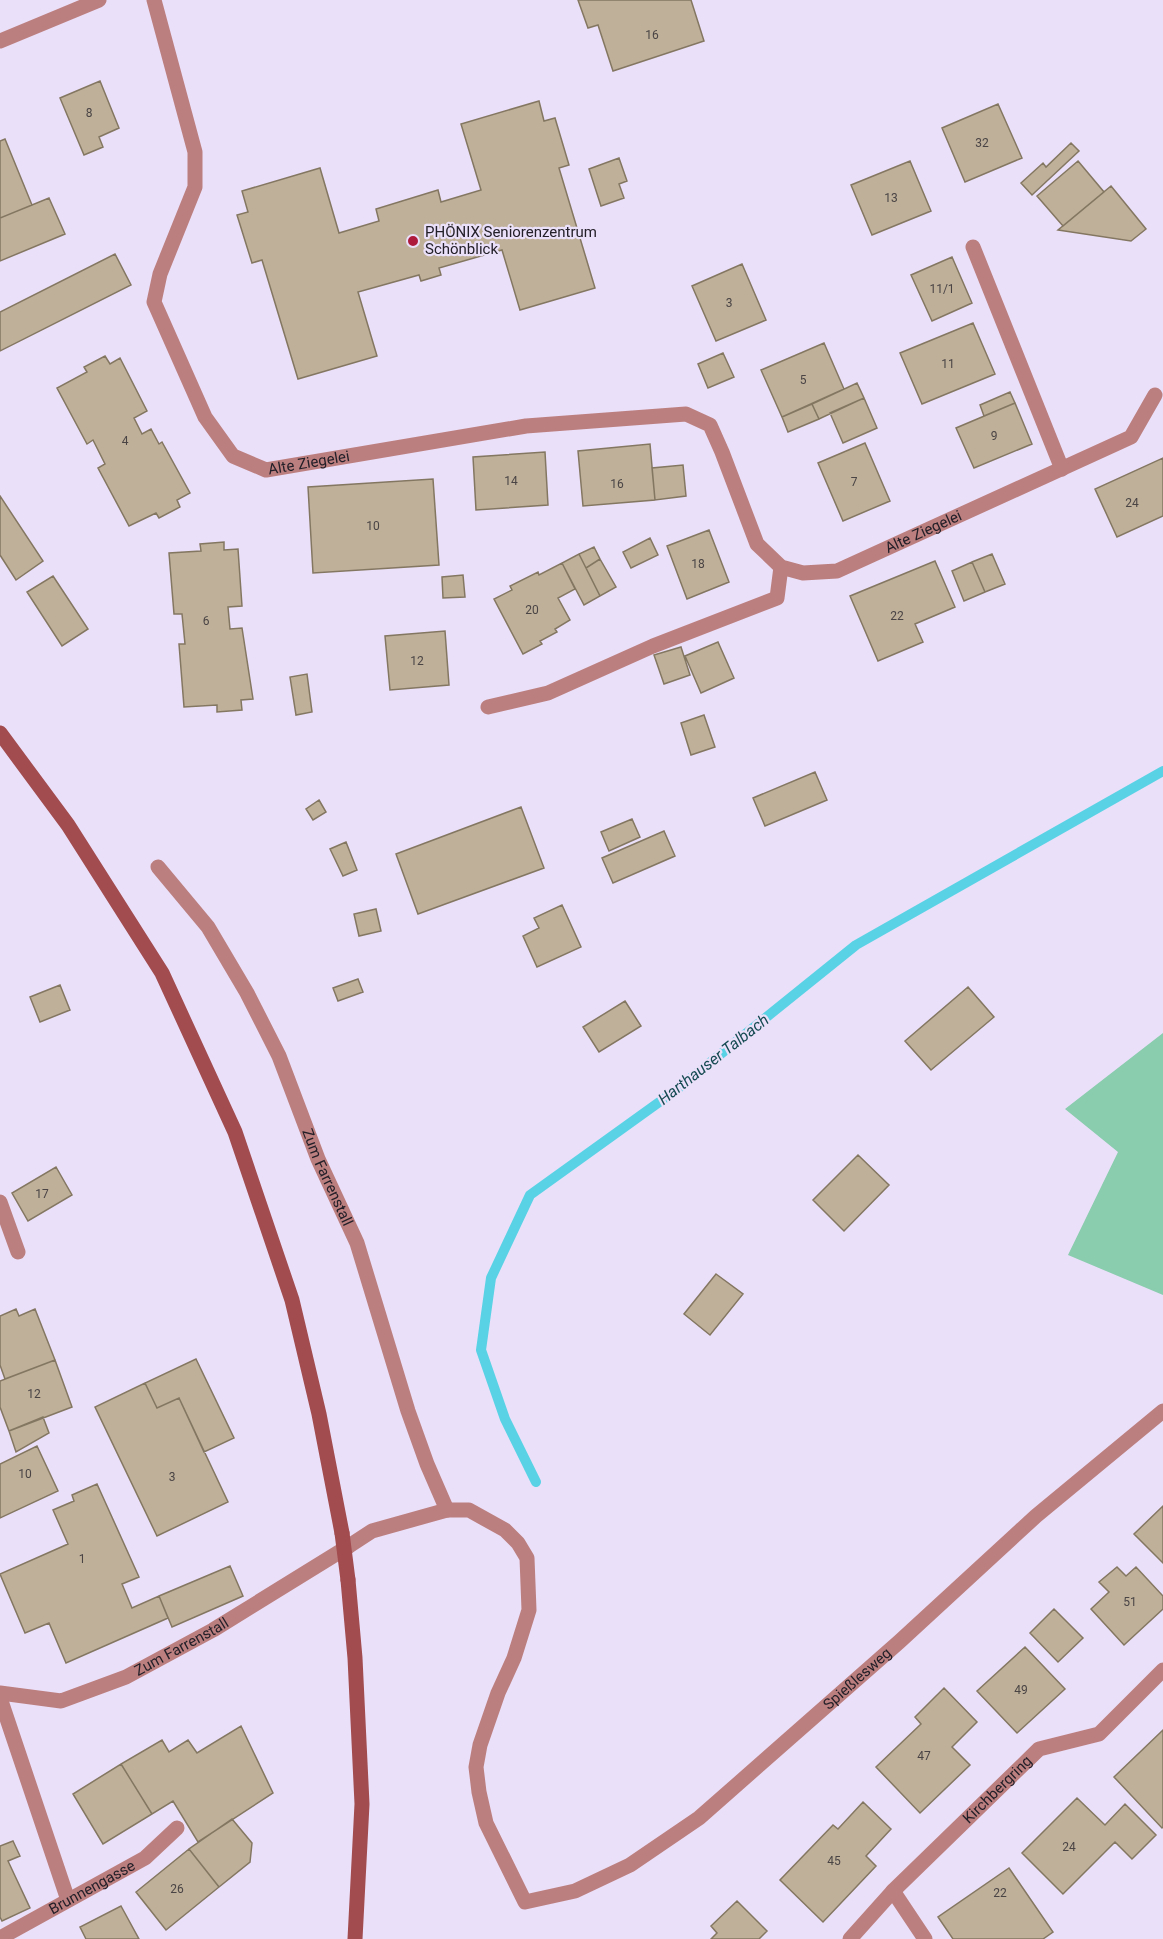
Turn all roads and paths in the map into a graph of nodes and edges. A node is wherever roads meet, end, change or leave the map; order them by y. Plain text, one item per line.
1 (99, 0) edge
2 (154, 0) edge
3 (0, 41) edge
4 (973, 247) dead end
5 (1155, 395) dead end
6 (1062, 469) junction
7 (781, 567) junction
8 (488, 707) dead end
9 (0, 733) edge
10 (158, 867) dead end
11 (0, 1202) edge
12 (18, 1252) dead end
13 (1163, 1411) edge
14 (447, 1510) junction
15 (346, 1540) junction
16 (1163, 1670) edge
17 (0, 1693) edge
18 (0, 1698) edge
19 (177, 1828) dead end
20 (893, 1891) junction
21 (68, 1900) junction
22 (525, 1902) joint
23 (0, 1938) edge
24 (355, 1939) edge
25 (850, 1939) edge
26 (926, 1939) edge

1 - 3 street
2 - 7 street, Alte Ziegelei
4 - 6 street
5 - 6 street, Alte Ziegelei
6 - 7 street, Alte Ziegelei
7 - 8 street
9 - 15 main road
10 - 14 street, Zum Farrenstall
11 - 12 street
13 - 22 street, Spießlesweg
14 - 15 street, Zum Farrenstall
14 - 22 street, Zum Farrenstall
15 - 17 street, Zum Farrenstall
15 - 24 main road, bridge
16 - 20 street, Kirchbergring
18 - 21 street
19 - 21 street, Brunnengasse
20 - 25 street, Kirchbergring
20 - 26 street
21 - 23 street, Brunnengasse

